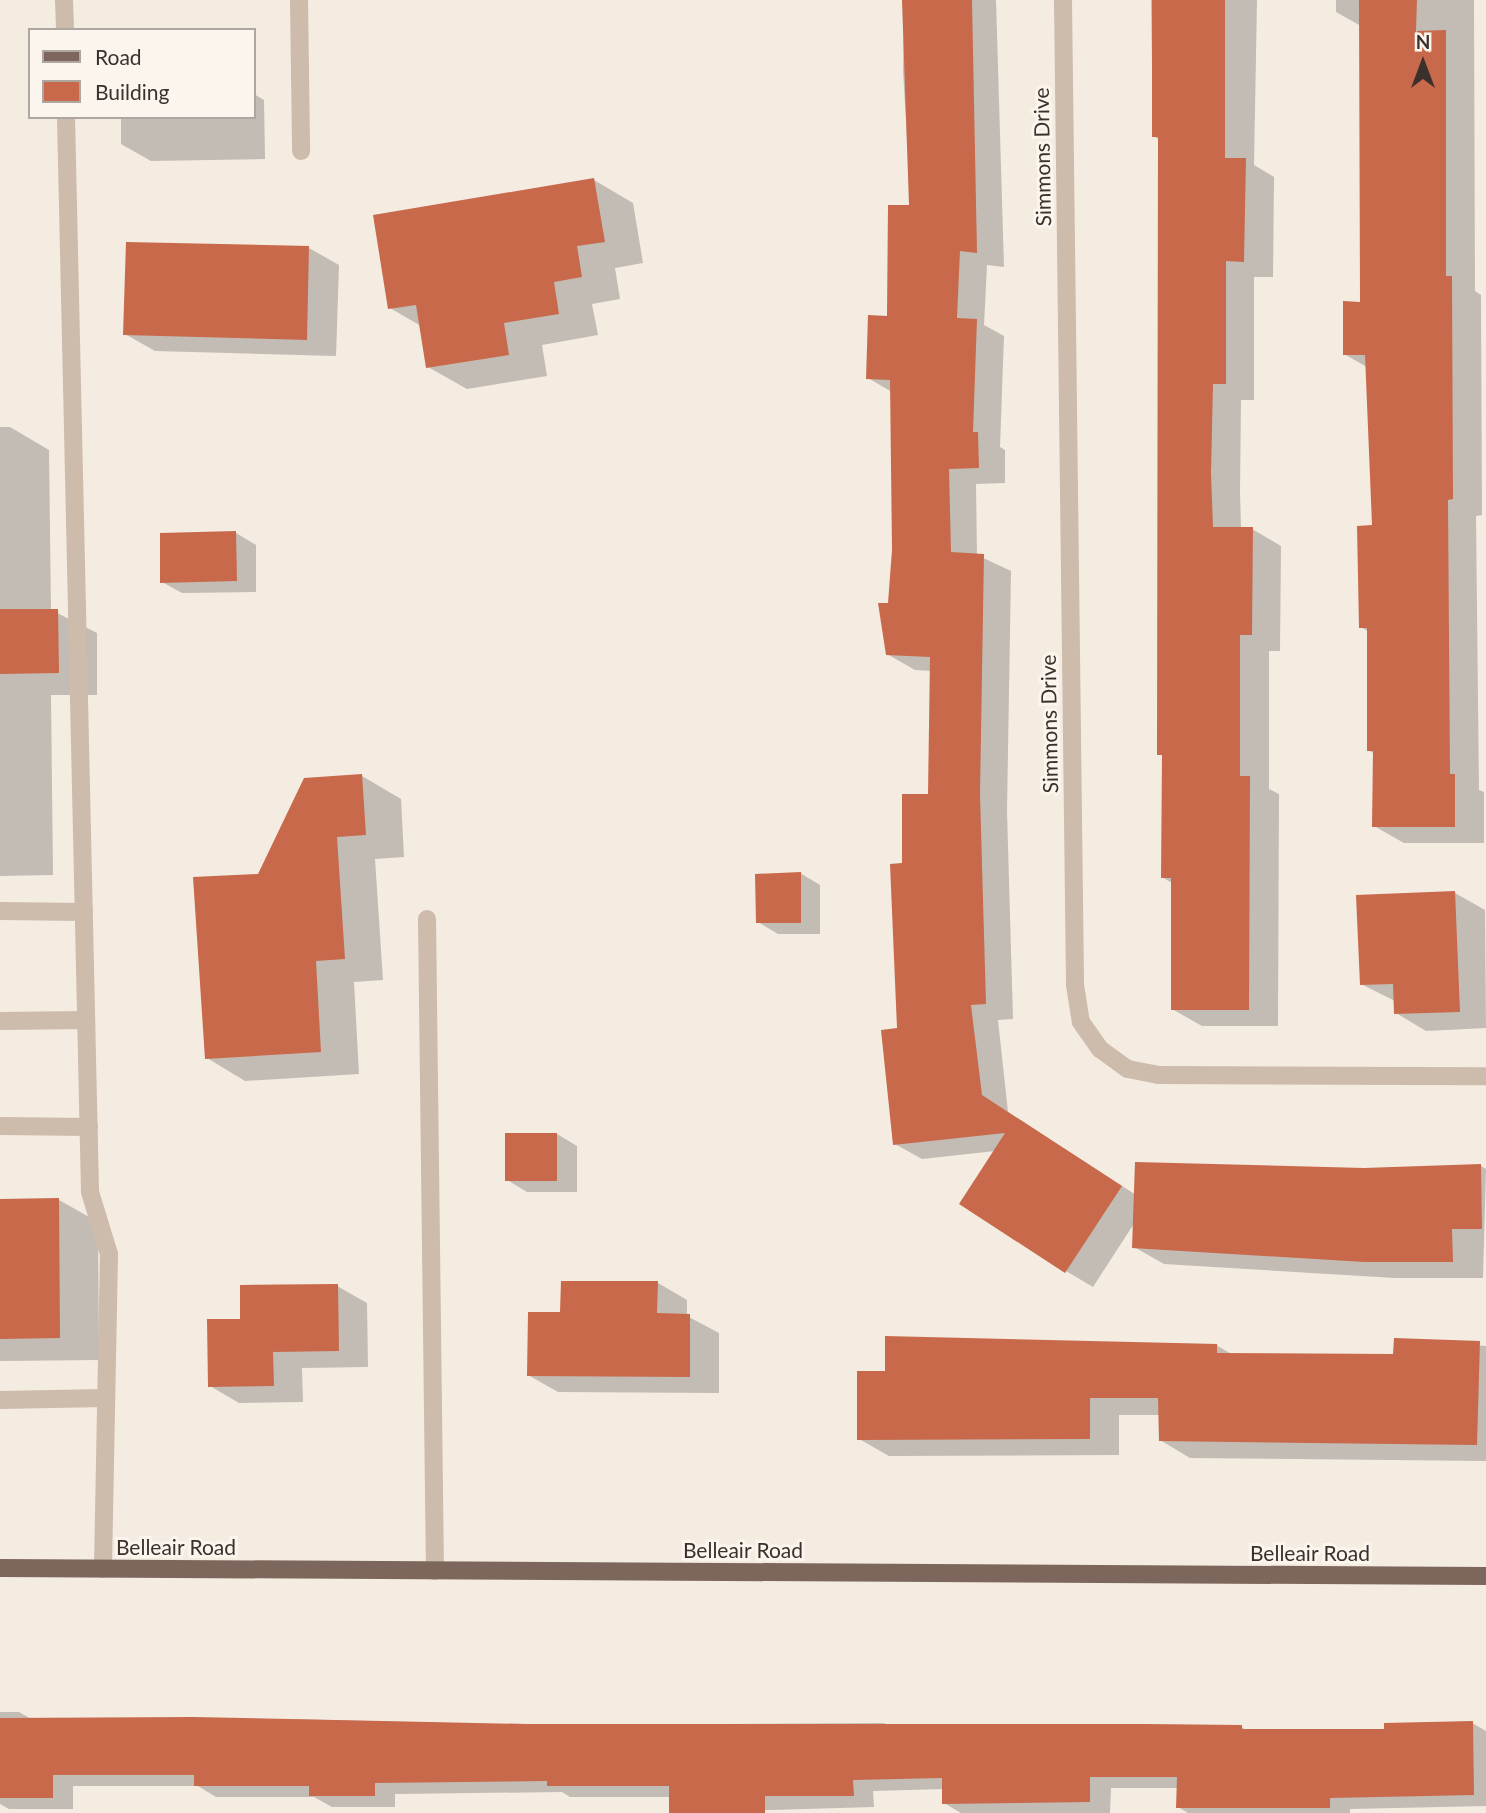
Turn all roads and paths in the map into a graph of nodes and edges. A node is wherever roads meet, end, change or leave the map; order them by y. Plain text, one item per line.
1 (64, 0) edge
2 (299, 0) edge
3 (1063, 0) edge
4 (65, 28) edge
5 (66, 119) edge
6 (300, 151) dead end
7 (0, 911) edge
8 (84, 912) junction
9 (427, 919) dead end
10 (86, 1020) junction
11 (0, 1021) edge
12 (1486, 1076) edge
13 (0, 1126) edge
14 (89, 1127) junction
15 (106, 1398) junction
16 (0, 1400) edge
17 (0, 1568) edge
18 (103, 1569) junction
19 (435, 1571) junction
20 (1486, 1576) edge

1 - 4 street
2 - 6 street
3 - 12 street, Simmons Drive
5 - 8 street
7 - 8 street
8 - 10 street
9 - 19 street
10 - 11 street
10 - 14 street
13 - 14 street
14 - 15 street
15 - 16 street
15 - 18 street
17 - 18 main road, Belleair Road
18 - 19 main road, Belleair Road
19 - 20 main road, Belleair Road

